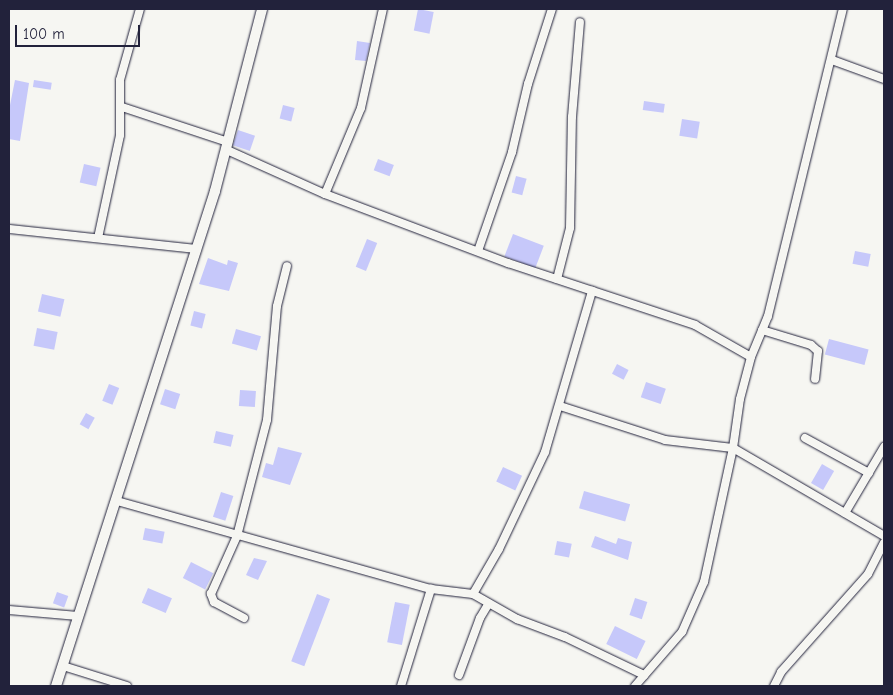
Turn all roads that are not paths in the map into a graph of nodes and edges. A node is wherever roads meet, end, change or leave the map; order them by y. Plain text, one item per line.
1 (140, 9) edge
2 (262, 9) edge
3 (383, 9) edge
4 (552, 9) edge
5 (843, 9) edge
6 (580, 22) dead end
7 (832, 60) junction
8 (884, 79) edge
9 (122, 107) junction
10 (228, 146) junction
11 (326, 194) junction
12 (9, 228) edge
13 (98, 238) junction
14 (197, 250) junction
15 (478, 250) junction
16 (287, 266) dead end
17 (557, 279) junction
18 (592, 291) junction
19 (762, 330) junction
20 (751, 357) junction
21 (815, 379) dead end
22 (560, 406) junction
23 (805, 438) dead end
24 (884, 447) edge
25 (733, 448) junction
26 (869, 473) junction
27 (117, 501) junction
28 (846, 512) junction
29 (237, 536) junction
30 (884, 536) edge
31 (884, 543) edge
32 (430, 589) junction
33 (473, 594) junction
34 (489, 603) junction
35 (9, 610) edge
36 (78, 616) junction
37 (244, 618) dead end
38 (63, 666) junction
39 (460, 675) dead end
40 (644, 675) junction
41 (56, 686) edge
42 (127, 686) edge
43 (401, 686) edge
44 (635, 686) edge
45 (774, 686) edge

1 - 9 street
2 - 10 street
3 - 11 street
4 - 15 street
5 - 7 street
6 - 17 street
7 - 8 street
7 - 19 street
9 - 10 street
9 - 13 street
10 - 11 street
10 - 14 street
11 - 15 street
12 - 13 street
13 - 14 street
14 - 27 street
15 - 17 street
16 - 29 street
17 - 18 street
18 - 20 street
18 - 22 street
19 - 20 street
19 - 21 street
20 - 25 street
22 - 25 street
22 - 33 street
23 - 26 street
24 - 26 street
25 - 28 street
25 - 40 street
26 - 28 street
27 - 29 street
27 - 36 street
28 - 30 street
29 - 32 street
29 - 37 street
31 - 45 street
32 - 33 street
32 - 43 street
33 - 34 street
34 - 39 street
34 - 40 street
35 - 36 street
36 - 38 street
38 - 41 street
38 - 42 street
40 - 44 street

